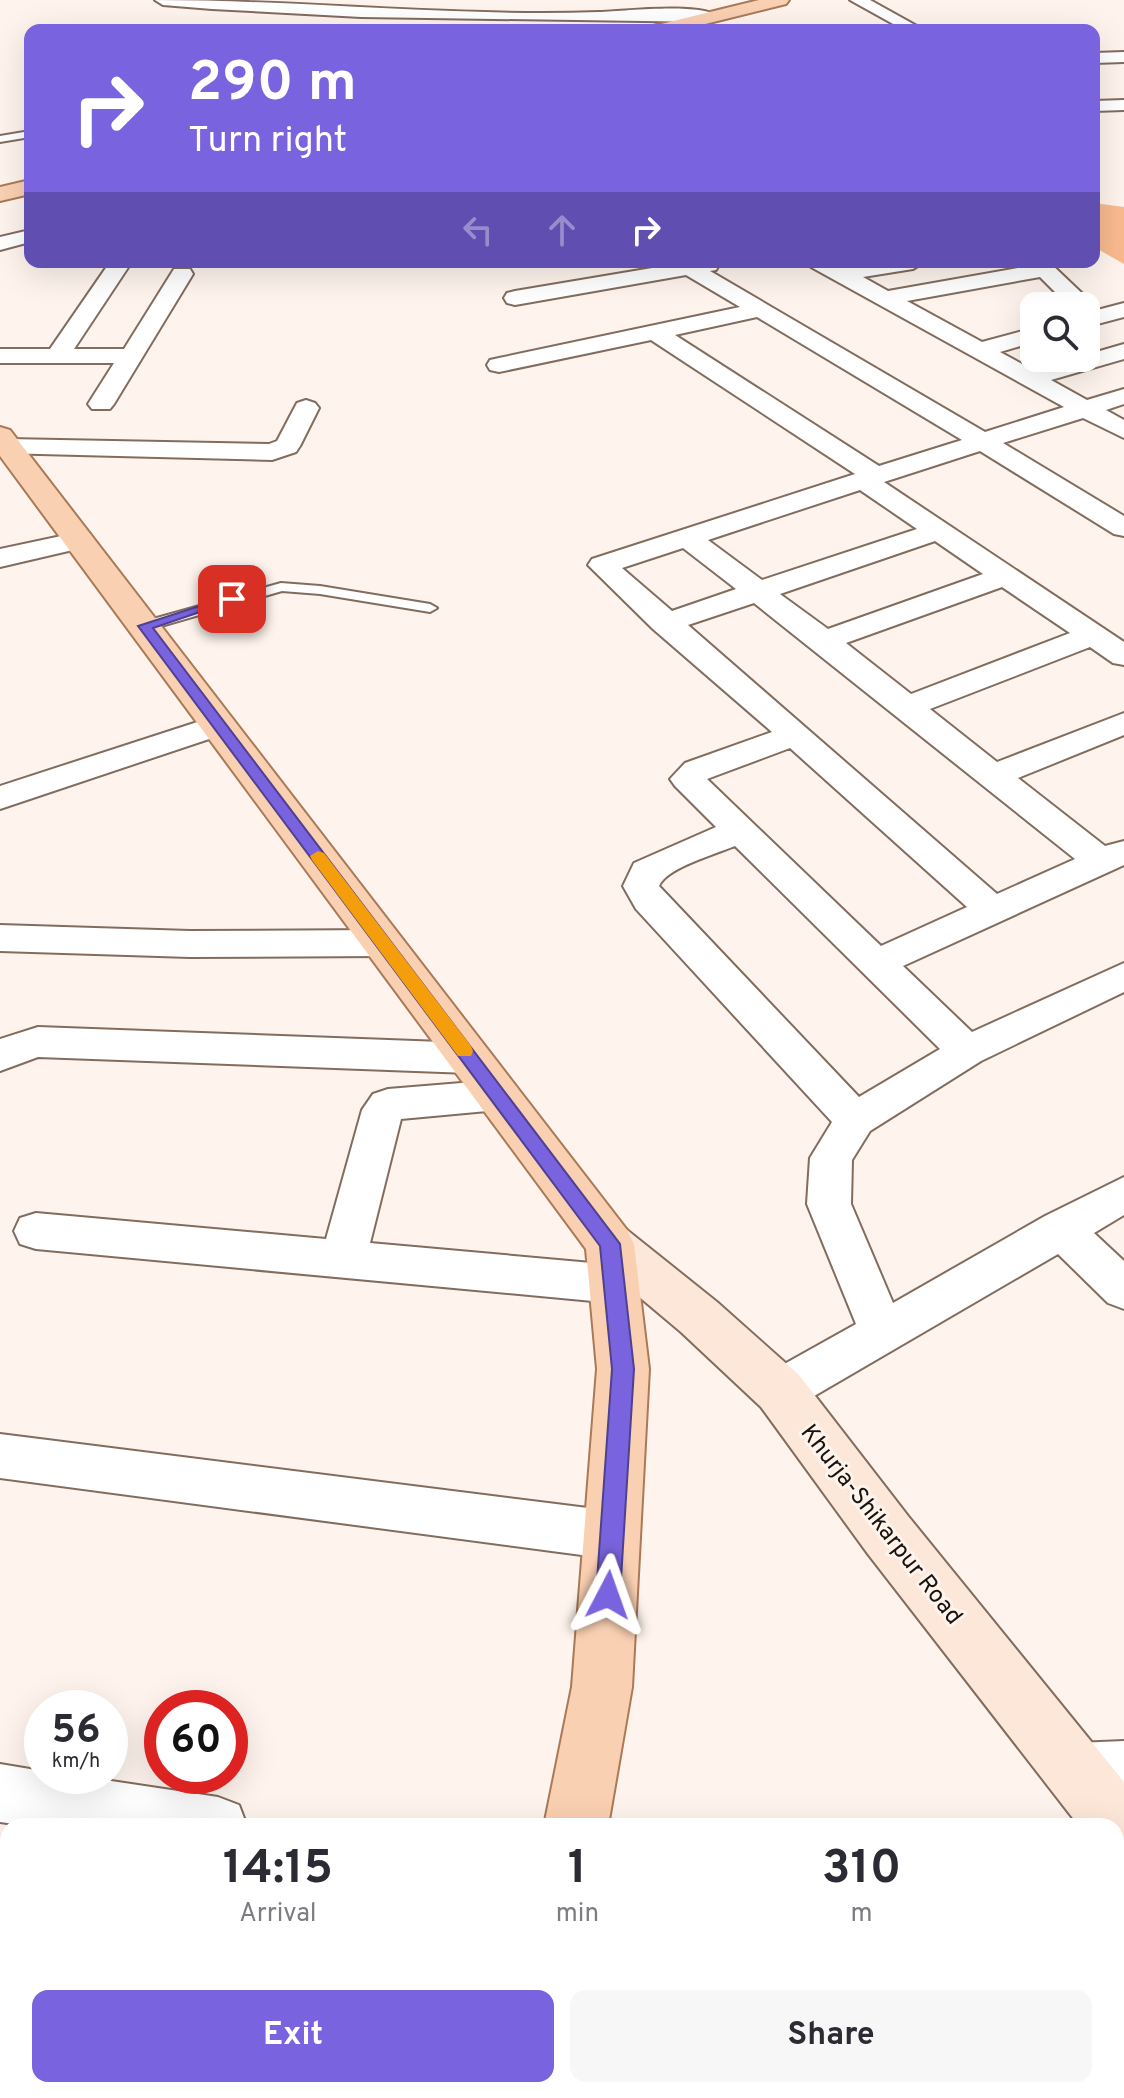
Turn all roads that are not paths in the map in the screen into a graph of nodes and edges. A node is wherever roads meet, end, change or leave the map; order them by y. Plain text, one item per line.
1 (752, 0) edge
2 (780, 0) edge
3 (858, 0) edge
4 (178, 4) edge
5 (250, 4) junction
6 (289, 4) edge
7 (458, 10) edge
8 (697, 21) edge
9 (254, 24) edge
10 (293, 24) edge
11 (675, 24) edge
12 (904, 24) edge
13 (1124, 57) edge
14 (1100, 58) edge
15 (1124, 105) edge
16 (1100, 106) edge
17 (24, 135) edge
18 (0, 139) edge
19 (24, 181) edge
20 (0, 187) edge
21 (24, 188) edge
22 (0, 194) edge
23 (24, 238) edge
24 (0, 244) edge
25 (117, 268) edge
26 (682, 268) edge
27 (709, 268) edge
28 (830, 268) edge
29 (877, 268) edge
30 (1031, 268) edge
31 (1043, 268) edge
32 (182, 274) dead end
33 (841, 274) junction
34 (1066, 292) edge
35 (515, 298) dead end
36 (886, 298) junction
37 (762, 309) junction
38 (1124, 310) edge
39 (1100, 312) edge
40 (655, 332) junction
41 (1020, 339) edge
42 (981, 350) junction
43 (1124, 351) edge
44 (0, 356) edge
45 (57, 356) junction
46 (128, 356) junction
47 (499, 365) dead end
48 (1032, 378) junction
49 (1124, 396) edge
50 (101, 404) dead end
51 (306, 408) dead end
52 (1085, 408) junction
53 (1124, 430) edge
54 (982, 441) junction
55 (4, 442) edge
56 (869, 478) junction
57 (1124, 528) edge
58 (939, 531) junction
59 (686, 537) junction
60 (80, 540) junction
61 (0, 558) edge
62 (1005, 576) junction
63 (758, 592) junction
64 (430, 608) dead end
65 (664, 623) junction
66 (144, 626) junction
67 (1092, 635) junction
68 (824, 641) junction
69 (1124, 656) edge
70 (907, 707) junction
71 (1124, 723) edge
72 (219, 725) junction
73 (793, 736) junction
74 (994, 775) junction
75 (5, 788) edge
76 (739, 831) junction
77 (1112, 855) edge
78 (993, 910) junction
79 (0, 938) edge
80 (383, 943) junction
81 (877, 963) junction
82 (1124, 976) edge
83 (967, 1051) junction
84 (0, 1056) edge
85 (469, 1058) junction
86 (498, 1095) junction
87 (855, 1120) junction
88 (1124, 1194) edge
89 (1061, 1229) junction
90 (36, 1231) dead end
91 (343, 1259) junction
92 (612, 1264) junction
93 (1124, 1290) edge
94 (882, 1332) junction
95 (780, 1391) junction
96 (0, 1456) edge
97 (612, 1535) junction
98 (1100, 1770) edge
99 (0, 1793) edge
100 (165, 1818) edge
101 (577, 1818) edge
102 (1119, 1818) edge

1 - 8 main road
2 - 8 main road
3 - 12 street
4 - 5 street
5 - 6 street
5 - 9 street
6 - 7 street
6 - 10 street
7 - 8 street
8 - 11 main road
13 - 14 street
15 - 16 street
17 - 18 lane
19 - 20 main road
21 - 22 main road
23 - 24 street
25 - 45 street
26 - 35 street
27 - 37 street
28 - 33 street
29 - 33 street
30 - 36 street
31 - 34 street
32 - 46 street
33 - 36 street
36 - 42 street
37 - 40 street
37 - 54 street
38 - 39 street
40 - 47 street
40 - 56 street
41 - 42 street
42 - 48 street
43 - 48 street
44 - 45 street
45 - 46 street
46 - 50 street
48 - 52 street
49 - 52 street
51 - 55 street
52 - 53 street
52 - 54 street
54 - 56 street
54 - 57 street
55 - 60 main road
56 - 58 street
56 - 59 street
58 - 62 street
58 - 63 street
59 - 63 street
59 - 65 street
60 - 61 street
60 - 66 main road
62 - 67 street
62 - 68 street
63 - 65 street
63 - 68 street
64 - 66 lane
65 - 73 street
66 - 72 main road
67 - 69 street
67 - 70 street
68 - 70 street
70 - 74 street
71 - 74 street
72 - 75 street
72 - 80 main road
73 - 76 street
73 - 78 street
74 - 77 street
76 - 81 street
76 - 87 street
77 - 78 street
78 - 81 street
79 - 80 street
80 - 85 main road
81 - 83 street
82 - 83 street
83 - 87 street
84 - 85 street
85 - 86 main road
86 - 91 street
86 - 92 main road
87 - 94 street
88 - 89 street
89 - 93 street
89 - 94 street
90 - 91 street
91 - 92 street
92 - 95 street, Khurja-Shikarpur Road
92 - 97 main road
94 - 95 street
95 - 98 street, Khurja-Shikarpur Road
96 - 97 street
97 - 101 main road
98 - 102 street, Khurja-Shikarpur Road
99 - 100 street

